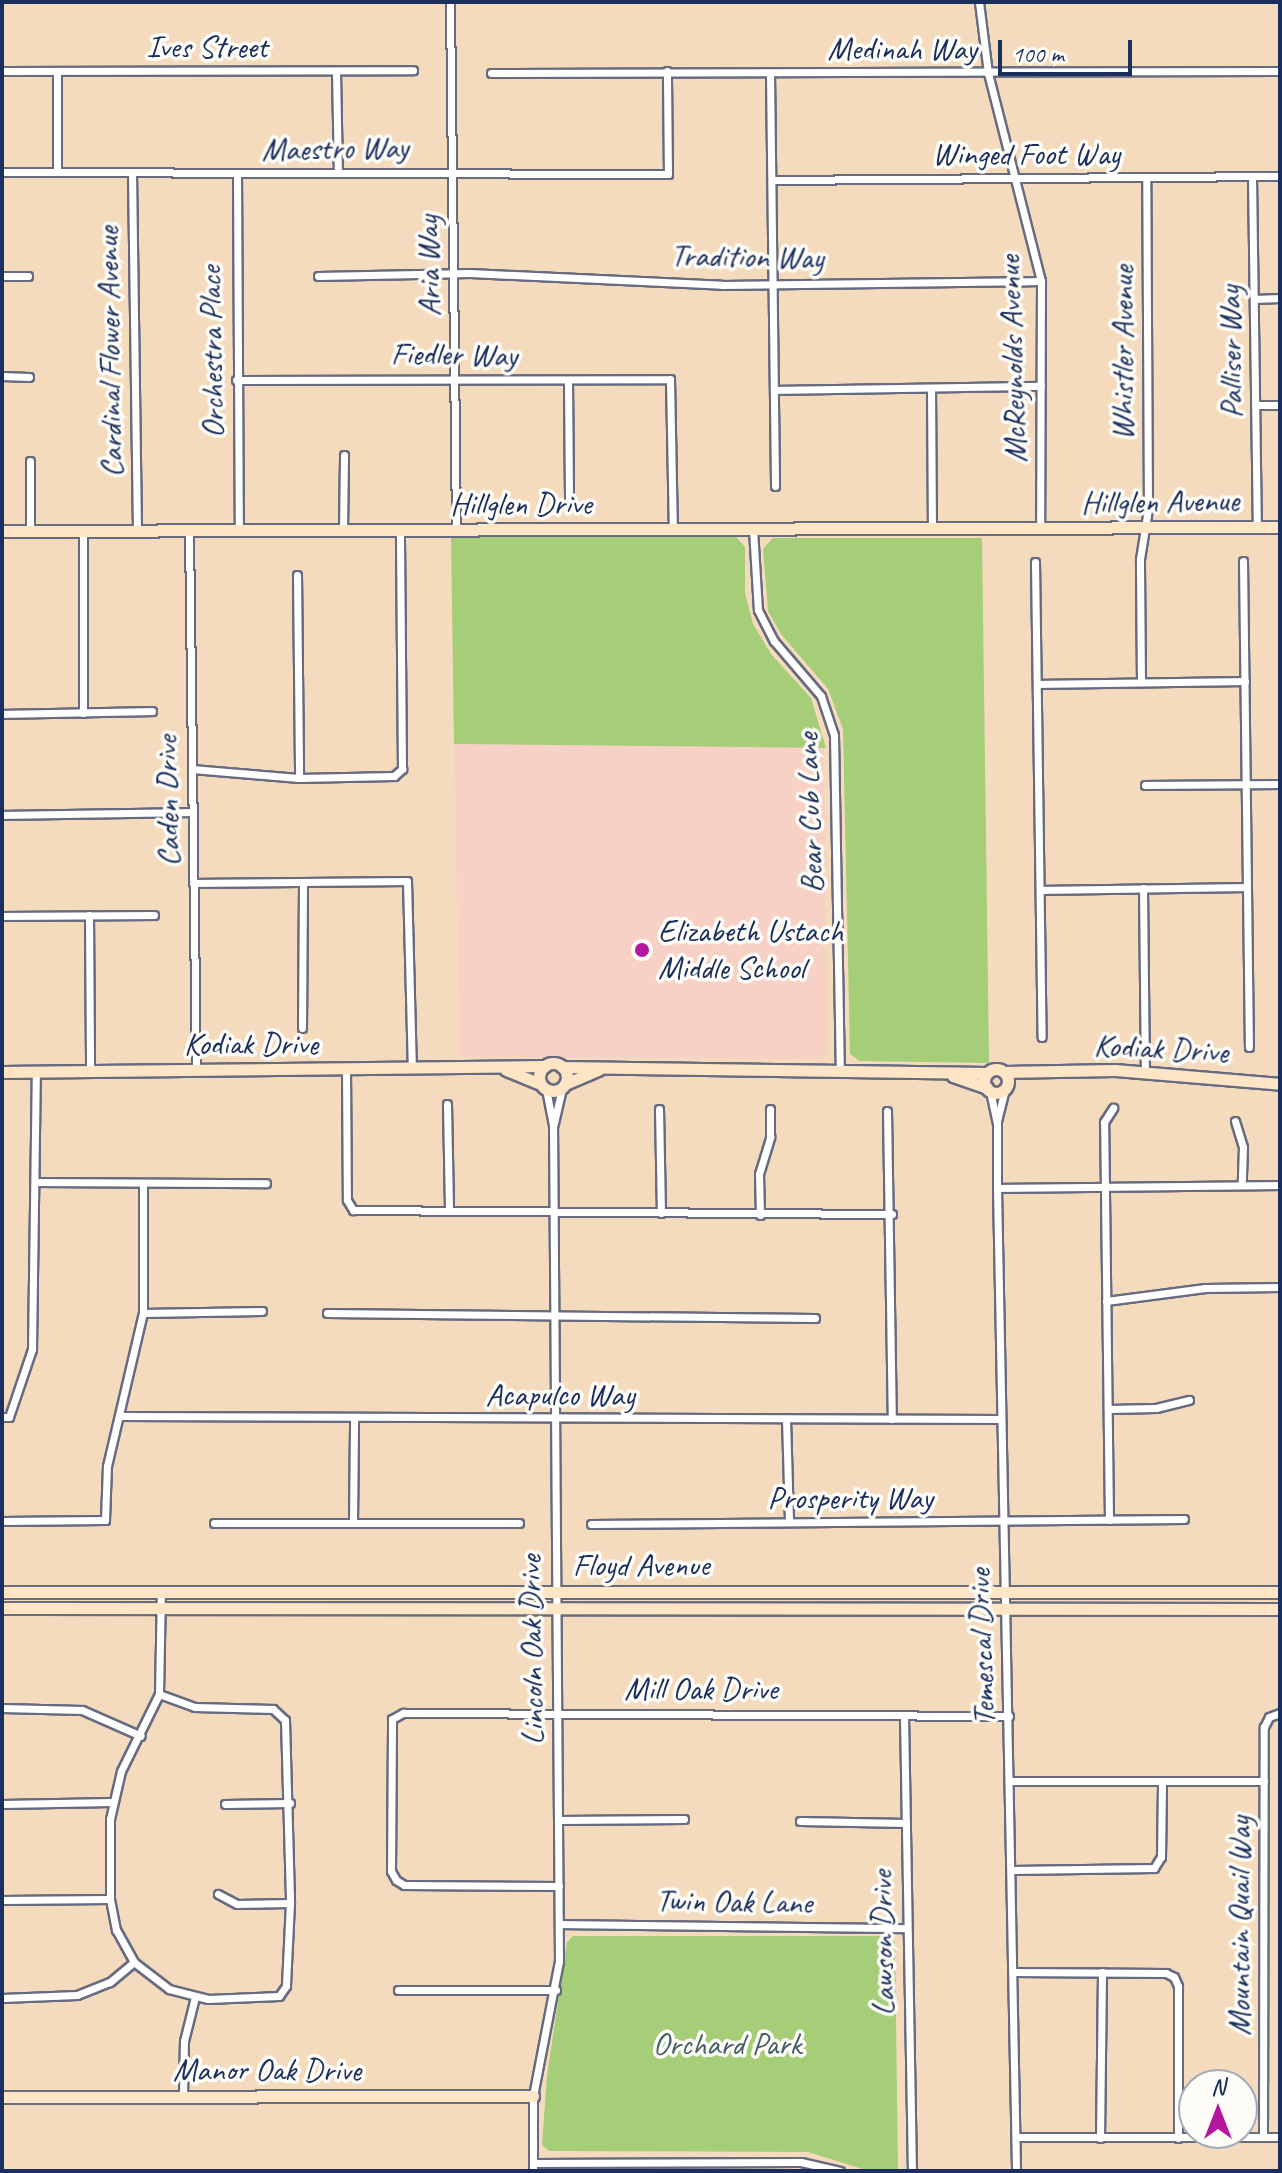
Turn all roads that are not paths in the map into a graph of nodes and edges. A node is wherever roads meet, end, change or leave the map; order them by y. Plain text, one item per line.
1 (450, 2) edge
2 (979, 2) edge
3 (413, 70) dead end
4 (2, 71) edge
5 (57, 71) junction
6 (336, 71) junction
7 (667, 71) junction
8 (1280, 71) edge
9 (491, 73) dead end
10 (770, 73) junction
11 (988, 73) junction
12 (452, 171) junction
13 (2, 172) edge
14 (57, 172) junction
15 (338, 172) junction
16 (132, 173) junction
17 (237, 174) junction
18 (1280, 176) edge
19 (1015, 177) junction
20 (1146, 177) junction
21 (1252, 177) junction
22 (772, 180) junction
23 (454, 275) junction
24 (2, 276) edge
25 (28, 276) dead end
26 (318, 276) dead end
27 (1041, 281) junction
28 (772, 284) junction
29 (1280, 298) edge
30 (1254, 299) junction
31 (2, 376) edge
32 (29, 377) dead end
33 (455, 377) junction
34 (236, 380) junction
35 (568, 381) junction
36 (1041, 386) junction
37 (931, 388) junction
38 (775, 390) junction
39 (1255, 405) junction
40 (1280, 405) edge
41 (344, 455) dead end
42 (30, 461) dead end
43 (775, 486) dead end
44 (569, 499) dead end
45 (1257, 527) junction
46 (1280, 527) edge
47 (1143, 528) junction
48 (753, 529) junction
49 (932, 529) junction
50 (1040, 529) junction
51 (343, 530) junction
52 (400, 530) junction
53 (456, 530) junction
54 (673, 530) junction
55 (2, 531) edge
56 (30, 531) junction
57 (83, 531) junction
58 (137, 531) junction
59 (189, 531) junction
60 (239, 531) junction
61 (1243, 561) dead end
62 (1035, 562) dead end
63 (297, 575) dead end
64 (1245, 681) junction
65 (1141, 682) junction
66 (1037, 684) junction
67 (152, 711) dead end
68 (83, 713) junction
69 (2, 714) edge
70 (192, 769) junction
71 (299, 778) junction
72 (1246, 784) junction
73 (1280, 784) edge
74 (1145, 785) dead end
75 (192, 812) junction
76 (2, 815) edge
77 (303, 882) junction
78 (193, 883) junction
79 (1247, 887) junction
80 (1143, 888) junction
81 (1040, 890) junction
82 (89, 915) junction
83 (154, 915) dead end
84 (2, 916) edge
85 (302, 1028) dead end
86 (1042, 1037) dead end
87 (1249, 1047) dead end
88 (545, 1066) junction
89 (562, 1067) junction
90 (606, 1068) junction
91 (412, 1069) junction
92 (501, 1069) junction
93 (840, 1069) junction
94 (346, 1070) junction
95 (938, 1070) junction
96 (90, 1071) junction
97 (196, 1071) junction
98 (1145, 1071) junction
99 (2, 1072) edge
100 (36, 1072) junction
101 (1005, 1072) junction
102 (1038, 1072) junction
103 (987, 1073) junction
104 (1280, 1084) edge
105 (564, 1086) junction
106 (543, 1087) junction
107 (1006, 1088) junction
108 (988, 1089) junction
109 (447, 1104) dead end
110 (1113, 1108) dead end
111 (659, 1109) dead end
112 (770, 1109) dead end
113 (887, 1111) dead end
114 (1235, 1121) dead end
115 (997, 1122) junction
116 (553, 1125) junction
117 (37, 1182) junction
118 (143, 1183) junction
119 (266, 1183) dead end
120 (1242, 1185) junction
121 (1280, 1185) edge
122 (1104, 1186) junction
123 (997, 1188) junction
124 (449, 1211) junction
125 (554, 1212) junction
126 (661, 1213) junction
127 (892, 1214) junction
128 (760, 1215) junction
129 (1280, 1287) edge
130 (1106, 1301) junction
131 (262, 1311) dead end
132 (143, 1313) junction
133 (327, 1313) dead end
134 (554, 1317) junction
135 (815, 1318) dead end
136 (1189, 1400) dead end
137 (1108, 1409) junction
138 (120, 1416) junction
139 (6, 1417) edge
140 (555, 1418) junction
141 (354, 1419) junction
142 (786, 1419) junction
143 (892, 1419) junction
144 (1001, 1419) junction
145 (1184, 1519) dead end
146 (1002, 1520) junction
147 (1109, 1520) junction
148 (2, 1521) edge
149 (789, 1522) junction
150 (214, 1523) dead end
151 (353, 1523) junction
152 (519, 1523) dead end
153 (591, 1524) dead end
154 (555, 1591) junction
155 (2, 1592) edge
156 (161, 1592) junction
157 (1004, 1592) junction
158 (1280, 1592) edge
159 (2, 1608) edge
160 (161, 1608) junction
161 (555, 1608) junction
162 (1005, 1609) junction
163 (1280, 1609) edge
164 (159, 1694) junction
165 (2, 1708) edge
166 (557, 1713) junction
167 (1280, 1713) edge
168 (904, 1715) junction
169 (1009, 1716) junction
170 (141, 1736) junction
171 (1010, 1781) junction
172 (1162, 1781) junction
173 (1264, 1781) junction
174 (112, 1802) junction
175 (290, 1803) junction
176 (2, 1804) edge
177 (225, 1804) dead end
178 (684, 1819) dead end
179 (559, 1820) junction
180 (800, 1821) dead end
181 (906, 1823) junction
182 (1012, 1870) junction
183 (559, 1886) junction
184 (218, 1894) dead end
185 (110, 1899) junction
186 (2, 1900) edge
187 (290, 1903) junction
188 (559, 1924) junction
189 (907, 1928) junction
190 (134, 1962) junction
191 (1013, 1972) junction
192 (1102, 1972) junction
193 (398, 1990) dead end
194 (556, 1990) junction
195 (195, 1997) junction
196 (2, 1998) edge
197 (1178, 2069) edge
198 (183, 2096) junction
199 (533, 2096) junction
200 (2, 2097) edge
201 (1016, 2137) junction
202 (1258, 2137) edge
203 (1263, 2137) junction
204 (1280, 2137) edge
205 (1100, 2138) junction
206 (1178, 2138) edge
207 (533, 2167) edge
208 (639, 2167) edge
209 (840, 2171) edge
210 (912, 2171) edge
211 (1016, 2171) edge

1 - 12 street, Aria Way
2 - 11 street, McReynolds Avenue
3 - 6 street, Ives Street
4 - 5 street, Ives Street
5 - 6 street, Ives Street
5 - 14 street
6 - 15 street
7 - 9 street, Medinah Way
7 - 10 street, Medinah Way
7 - 12 street, Maestro Way
8 - 11 street, Medinah Way
10 - 11 street, Medinah Way
10 - 22 street
11 - 19 street, McReynolds Avenue
12 - 15 street, Maestro Way
12 - 23 street, Aria Way
13 - 14 street, Maestro Way
14 - 16 street, Maestro Way
15 - 17 street, Maestro Way
16 - 17 street, Maestro Way
16 - 58 street, Cardinal Flower Avenue
17 - 34 street, Orchestra Place
18 - 21 street, Winged Foot Way
19 - 20 street, Winged Foot Way
19 - 22 street, Winged Foot Way
19 - 27 street, McReynolds Avenue
20 - 21 street, Winged Foot Way
20 - 47 street, Whistler Avenue
21 - 30 street, Palliser Way
22 - 28 street
23 - 26 street, Tradition Way
23 - 28 street, Tradition Way
23 - 33 street, Aria Way
24 - 25 street
27 - 28 street, Tradition Way
27 - 36 street, McReynolds Avenue
28 - 38 street
29 - 30 street
30 - 39 street, Palliser Way
31 - 32 street
33 - 34 street, Fiedler Way
33 - 35 street, Fiedler Way
33 - 53 street, Aria Way
34 - 60 street, Orchestra Place
35 - 44 street
35 - 54 street, Fiedler Way
36 - 37 street
36 - 50 street, McReynolds Avenue
37 - 38 street
37 - 49 street
38 - 43 street
39 - 40 street
39 - 45 street, Palliser Way
41 - 51 street
42 - 56 street
45 - 46 street, Hillglen Avenue
45 - 47 street, Hillglen Avenue
47 - 50 street, Hillglen Avenue
47 - 65 street, Whistler Avenue
48 - 49 street, Hillglen Drive
48 - 54 street, Hillglen Drive
48 - 93 street, Bear Cub Lane
49 - 50 street, Hillglen Drive
51 - 52 street, Hillglen Drive
51 - 60 street, Hillglen Drive
52 - 53 street, Hillglen Drive
52 - 71 street
53 - 54 street, Hillglen Drive
55 - 56 street, Hillglen Drive
56 - 57 street, Hillglen Drive
57 - 58 street, Hillglen Drive
57 - 68 street
58 - 59 street, Hillglen Drive
59 - 60 street, Hillglen Drive
59 - 70 street, Caden Drive
61 - 64 street
62 - 66 street
63 - 71 street
64 - 65 street
64 - 72 street
65 - 66 street
66 - 81 street
67 - 68 street
68 - 69 street
70 - 71 street
70 - 75 street, Caden Drive
72 - 73 street
72 - 74 street
72 - 79 street
75 - 76 street
75 - 78 street, Caden Drive
77 - 78 street
77 - 85 street
77 - 91 street
78 - 97 street, Caden Drive
79 - 80 street
79 - 87 street
80 - 81 street
80 - 98 street
81 - 86 street
82 - 83 street
82 - 84 street
82 - 96 street
88 - 89 street, Kodiak Drive
88 - 92 street, Kodiak Drive
88 - 106 street
89 - 90 street
89 - 105 street
90 - 93 street
90 - 105 street
91 - 92 street, Kodiak Drive
91 - 94 street, Kodiak Drive
92 - 106 street, Kodiak Drive
93 - 95 street
94 - 97 street, Kodiak Drive
94 - 124 street
95 - 103 street
95 - 108 street
96 - 97 street, Kodiak Drive
96 - 100 street, Kodiak Drive
98 - 102 street, Kodiak Drive
98 - 104 street, Kodiak Drive
99 - 100 street, Kodiak Drive
100 - 117 street
101 - 102 street, Kodiak Drive
101 - 103 street, Kodiak Drive
101 - 107 street
102 - 107 street, Kodiak Drive
103 - 108 street
105 - 106 street
105 - 116 street, Lincoln Oak Drive
106 - 116 street, Lincoln Oak Drive
107 - 108 street, Kodiak Drive
107 - 115 street, Temescal Drive
108 - 115 street, Temescal Drive
109 - 124 street
110 - 122 street
111 - 126 street
112 - 128 street
113 - 127 street
114 - 120 street
115 - 123 street, Temescal Drive
116 - 125 street, Lincoln Oak Drive
117 - 118 street
117 - 139 street
118 - 119 street
118 - 132 street
120 - 121 street
120 - 122 street
122 - 123 street
122 - 130 street
123 - 144 street, Temescal Drive
124 - 125 street
125 - 126 street
125 - 134 street, Lincoln Oak Drive
126 - 128 street
127 - 128 street
127 - 143 street
129 - 130 street
130 - 137 street
131 - 132 street
132 - 138 street
133 - 134 street
134 - 135 street
134 - 140 street, Lincoln Oak Drive
136 - 137 street
137 - 147 street
138 - 141 street, Acapulco Way
138 - 148 street
140 - 141 street, Acapulco Way
140 - 142 street, Acapulco Way
140 - 154 street, Lincoln Oak Drive
141 - 151 street
142 - 143 street, Acapulco Way
142 - 149 street
143 - 144 street, Acapulco Way
144 - 146 street, Temescal Drive
145 - 147 street, Prosperity Way
146 - 147 street, Prosperity Way
146 - 149 street, Prosperity Way
146 - 157 street, Temescal Drive
149 - 153 street, Prosperity Way
150 - 151 street
151 - 152 street
154 - 156 street, Floyd Avenue
154 - 157 street, Floyd Avenue
154 - 161 street, Lincoln Oak Drive
155 - 156 street, Floyd Avenue
156 - 160 street
157 - 158 street, Floyd Avenue
157 - 162 street, Temescal Drive
159 - 160 street, Floyd Avenue
160 - 161 street, Floyd Avenue
160 - 164 street
161 - 162 street, Floyd Avenue
161 - 166 street, Lincoln Oak Drive
162 - 163 street, Floyd Avenue
162 - 169 street, Temescal Drive
164 - 170 street
164 - 175 street
165 - 170 street
166 - 168 street, Mill Oak Drive
166 - 179 street, Lincoln Oak Drive
166 - 183 street, Mill Oak Drive
167 - 173 street, Mountain Quail Way
168 - 169 street, Mill Oak Drive
168 - 181 street, Lawson Drive
169 - 171 street, Temescal Drive
170 - 174 street
171 - 172 street
171 - 182 street, Temescal Drive
172 - 173 street
172 - 182 street
173 - 203 street, Mountain Quail Way
174 - 176 street
174 - 185 street
175 - 177 street
175 - 187 street
178 - 179 street
179 - 183 street, Lincoln Oak Drive
180 - 181 street
181 - 189 street, Lawson Drive
182 - 191 street, Temescal Drive
183 - 188 street, Lincoln Oak Drive
184 - 187 street
185 - 186 street
185 - 190 street
187 - 195 street
188 - 189 street, Twin Oak Lane
188 - 194 street, Lincoln Oak Drive
189 - 210 street, Lawson Drive
190 - 195 street
190 - 196 street
191 - 192 street
191 - 201 street, Temescal Drive
192 - 197 street
192 - 205 street
193 - 194 street
194 - 199 street, Lincoln Oak Drive
195 - 198 street
198 - 199 street, Manor Oak Drive
198 - 200 street, Manor Oak Drive
199 - 207 street, Lincoln Oak Drive
201 - 205 street
201 - 211 street, Temescal Drive
202 - 203 street
203 - 204 street
205 - 206 street
207 - 208 street
208 - 209 street

